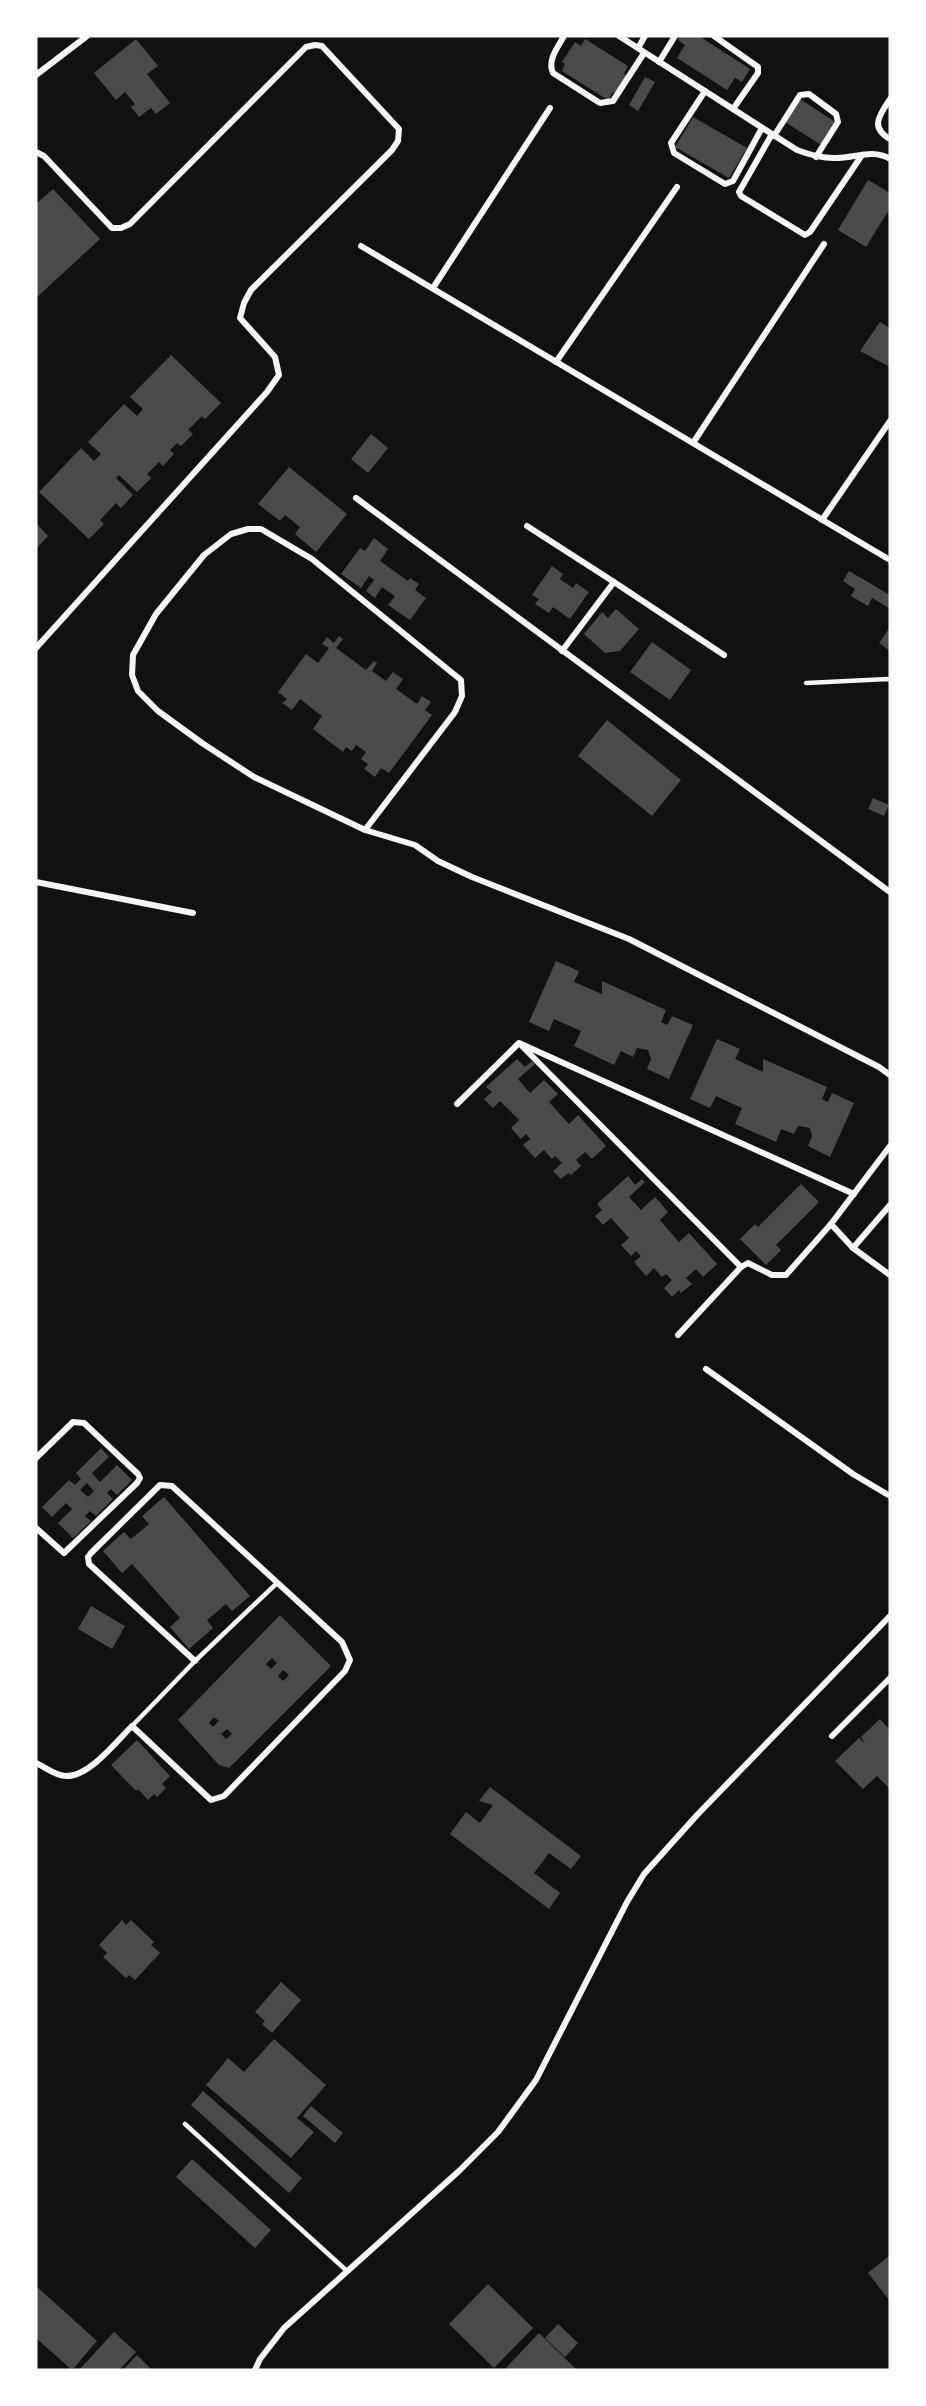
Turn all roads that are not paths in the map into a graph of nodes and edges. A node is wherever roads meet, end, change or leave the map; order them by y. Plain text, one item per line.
1 (87, 36) edge
2 (564, 36) edge
3 (619, 36) edge
4 (645, 36) edge
5 (675, 36) edge
6 (714, 36) edge
7 (641, 50) junction
8 (659, 62) junction
9 (36, 75) edge
10 (705, 91) junction
11 (890, 99) edge
12 (550, 108) dead end
13 (733, 109) junction
14 (762, 128) junction
15 (773, 135) junction
16 (890, 139) edge
17 (36, 152) edge
18 (862, 155) junction
19 (816, 157) junction
20 (890, 159) edge
21 (677, 187) dead end
22 (824, 244) dead end
23 (361, 246) dead end
24 (433, 288) junction
25 (556, 362) junction
26 (890, 421) edge
27 (693, 443) junction
28 (356, 498) dead end
29 (822, 520) junction
30 (527, 526) dead end
31 (890, 560) edge
32 (614, 582) junction
33 (36, 648) edge
34 (562, 651) junction
35 (724, 655) dead end
36 (890, 680) edge
37 (806, 683) dead end
38 (365, 830) junction
39 (36, 882) edge
40 (890, 892) edge
41 (193, 912) dead end
42 (519, 1043) junction
43 (890, 1075) edge
44 (457, 1104) dead end
45 (890, 1146) edge
46 (854, 1194) junction
47 (890, 1204) edge
48 (831, 1224) junction
49 (853, 1248) junction
50 (741, 1267) junction
51 (890, 1275) edge
52 (678, 1335) dead end
53 (706, 1369) dead end
54 (36, 1458) edge
55 (890, 1496) edge
56 (36, 1528) edge
57 (277, 1583) junction
58 (890, 1616) edge
59 (195, 1661) junction
60 (890, 1678) edge
61 (132, 1725) junction
62 (832, 1736) dead end
63 (36, 1763) edge
64 (185, 2124) dead end
65 (347, 2271) junction
66 (255, 2370) edge

1 - 9 street
2 - 7 street
3 - 7 street
4 - 7 street
5 - 8 street
6 - 13 street
7 - 8 street
8 - 10 street
10 - 13 street
10 - 14 street
11 - 16 street
12 - 24 street
13 - 14 street
14 - 15 street
15 - 18 street
15 - 19 street
15 - 19 street
17 - 33 street
18 - 19 street
18 - 20 street
21 - 25 street
22 - 27 street
23 - 24 street
24 - 25 street
25 - 27 street
26 - 29 street
27 - 29 street
28 - 34 street
29 - 31 street
30 - 32 street
32 - 34 street
32 - 35 street
34 - 40 street
36 - 37 lane
38 - 38 street
38 - 43 street
39 - 41 street
42 - 44 street
42 - 46 street
42 - 50 street
45 - 46 street
46 - 48 street
47 - 49 street
48 - 49 street
48 - 50 street
49 - 51 street
50 - 52 street
53 - 55 street
54 - 56 street
57 - 59 lane
57 - 59 street
57 - 61 street
58 - 65 street
59 - 61 lane
60 - 62 street
61 - 63 street
64 - 65 lane
65 - 66 street

